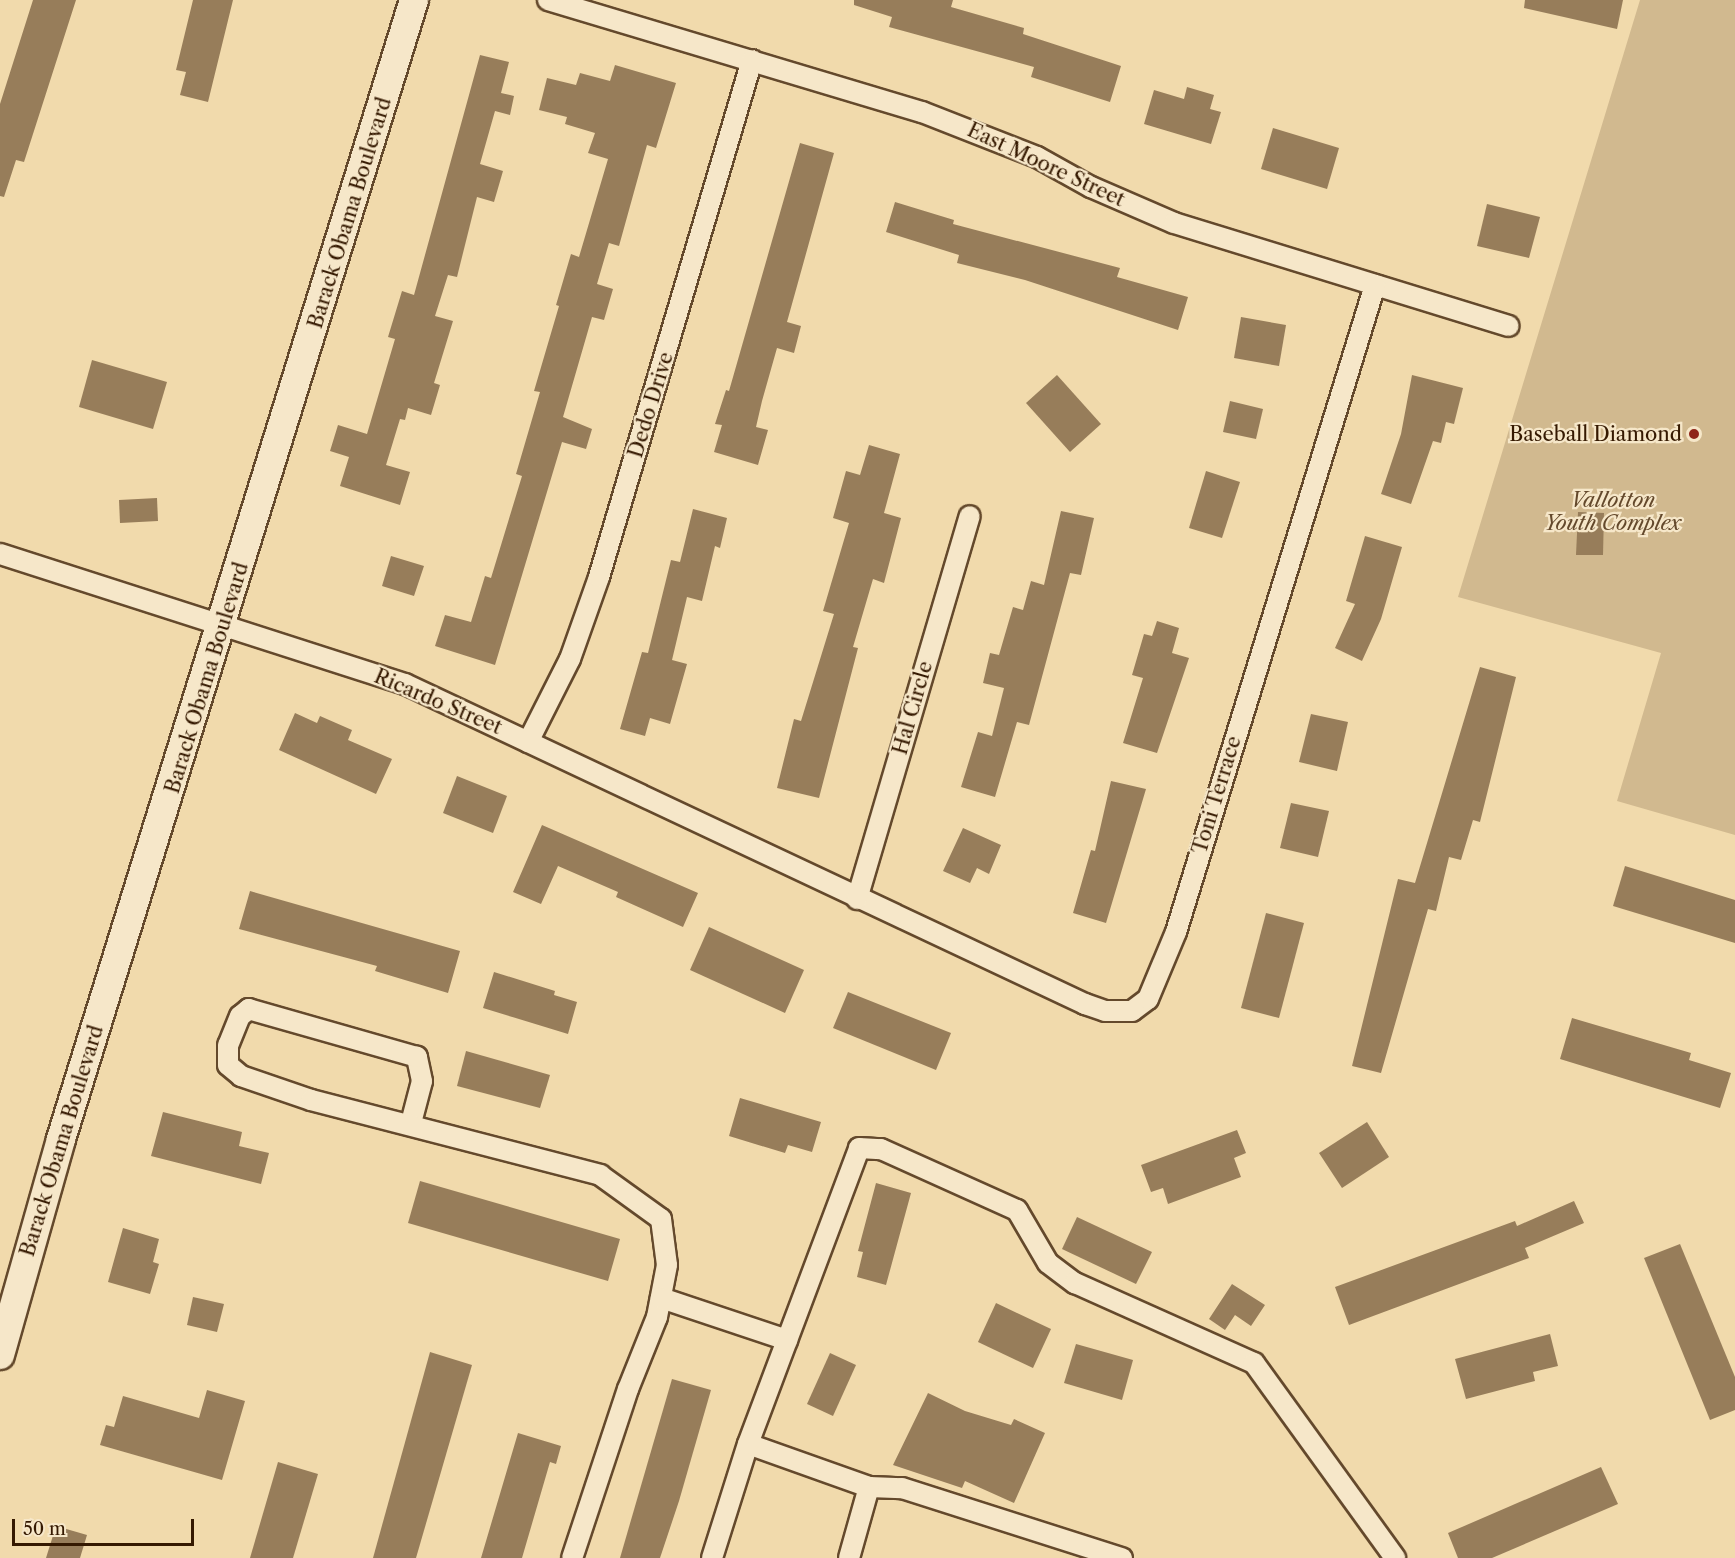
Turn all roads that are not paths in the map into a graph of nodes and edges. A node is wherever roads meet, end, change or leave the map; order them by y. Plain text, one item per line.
1 (414, 0) edge
2 (548, 0) edge
3 (752, 60) junction
4 (1375, 285) junction
5 (1508, 326) dead end
6 (969, 516) dead end
7 (0, 554) edge
8 (223, 626) junction
9 (528, 742) junction
10 (857, 899) junction
11 (411, 1123) junction
12 (661, 1298) junction
13 (787, 1340) junction
14 (0, 1355) edge
15 (748, 1444) junction
16 (869, 1487) junction
17 (572, 1558) edge
18 (712, 1558) edge
19 (849, 1558) edge
20 (1122, 1558) edge
21 (1395, 1558) edge

1 - 8 main road, Barack Obama Boulevard
2 - 3 street, East Moore Street
3 - 4 street, East Moore Street
3 - 9 street, Dedo Drive
4 - 5 street, East Moore Street
4 - 10 street, Toni Terrace
6 - 10 street, Hal Circle
7 - 8 street, Ricardo Street
8 - 9 street, Ricardo Street
8 - 14 main road, Barack Obama Boulevard
9 - 10 street, Ricardo Street
11 - 11 street
11 - 12 street
12 - 13 street
12 - 17 street
13 - 15 street
13 - 21 street
15 - 16 street
15 - 18 street
16 - 19 street
16 - 20 street

